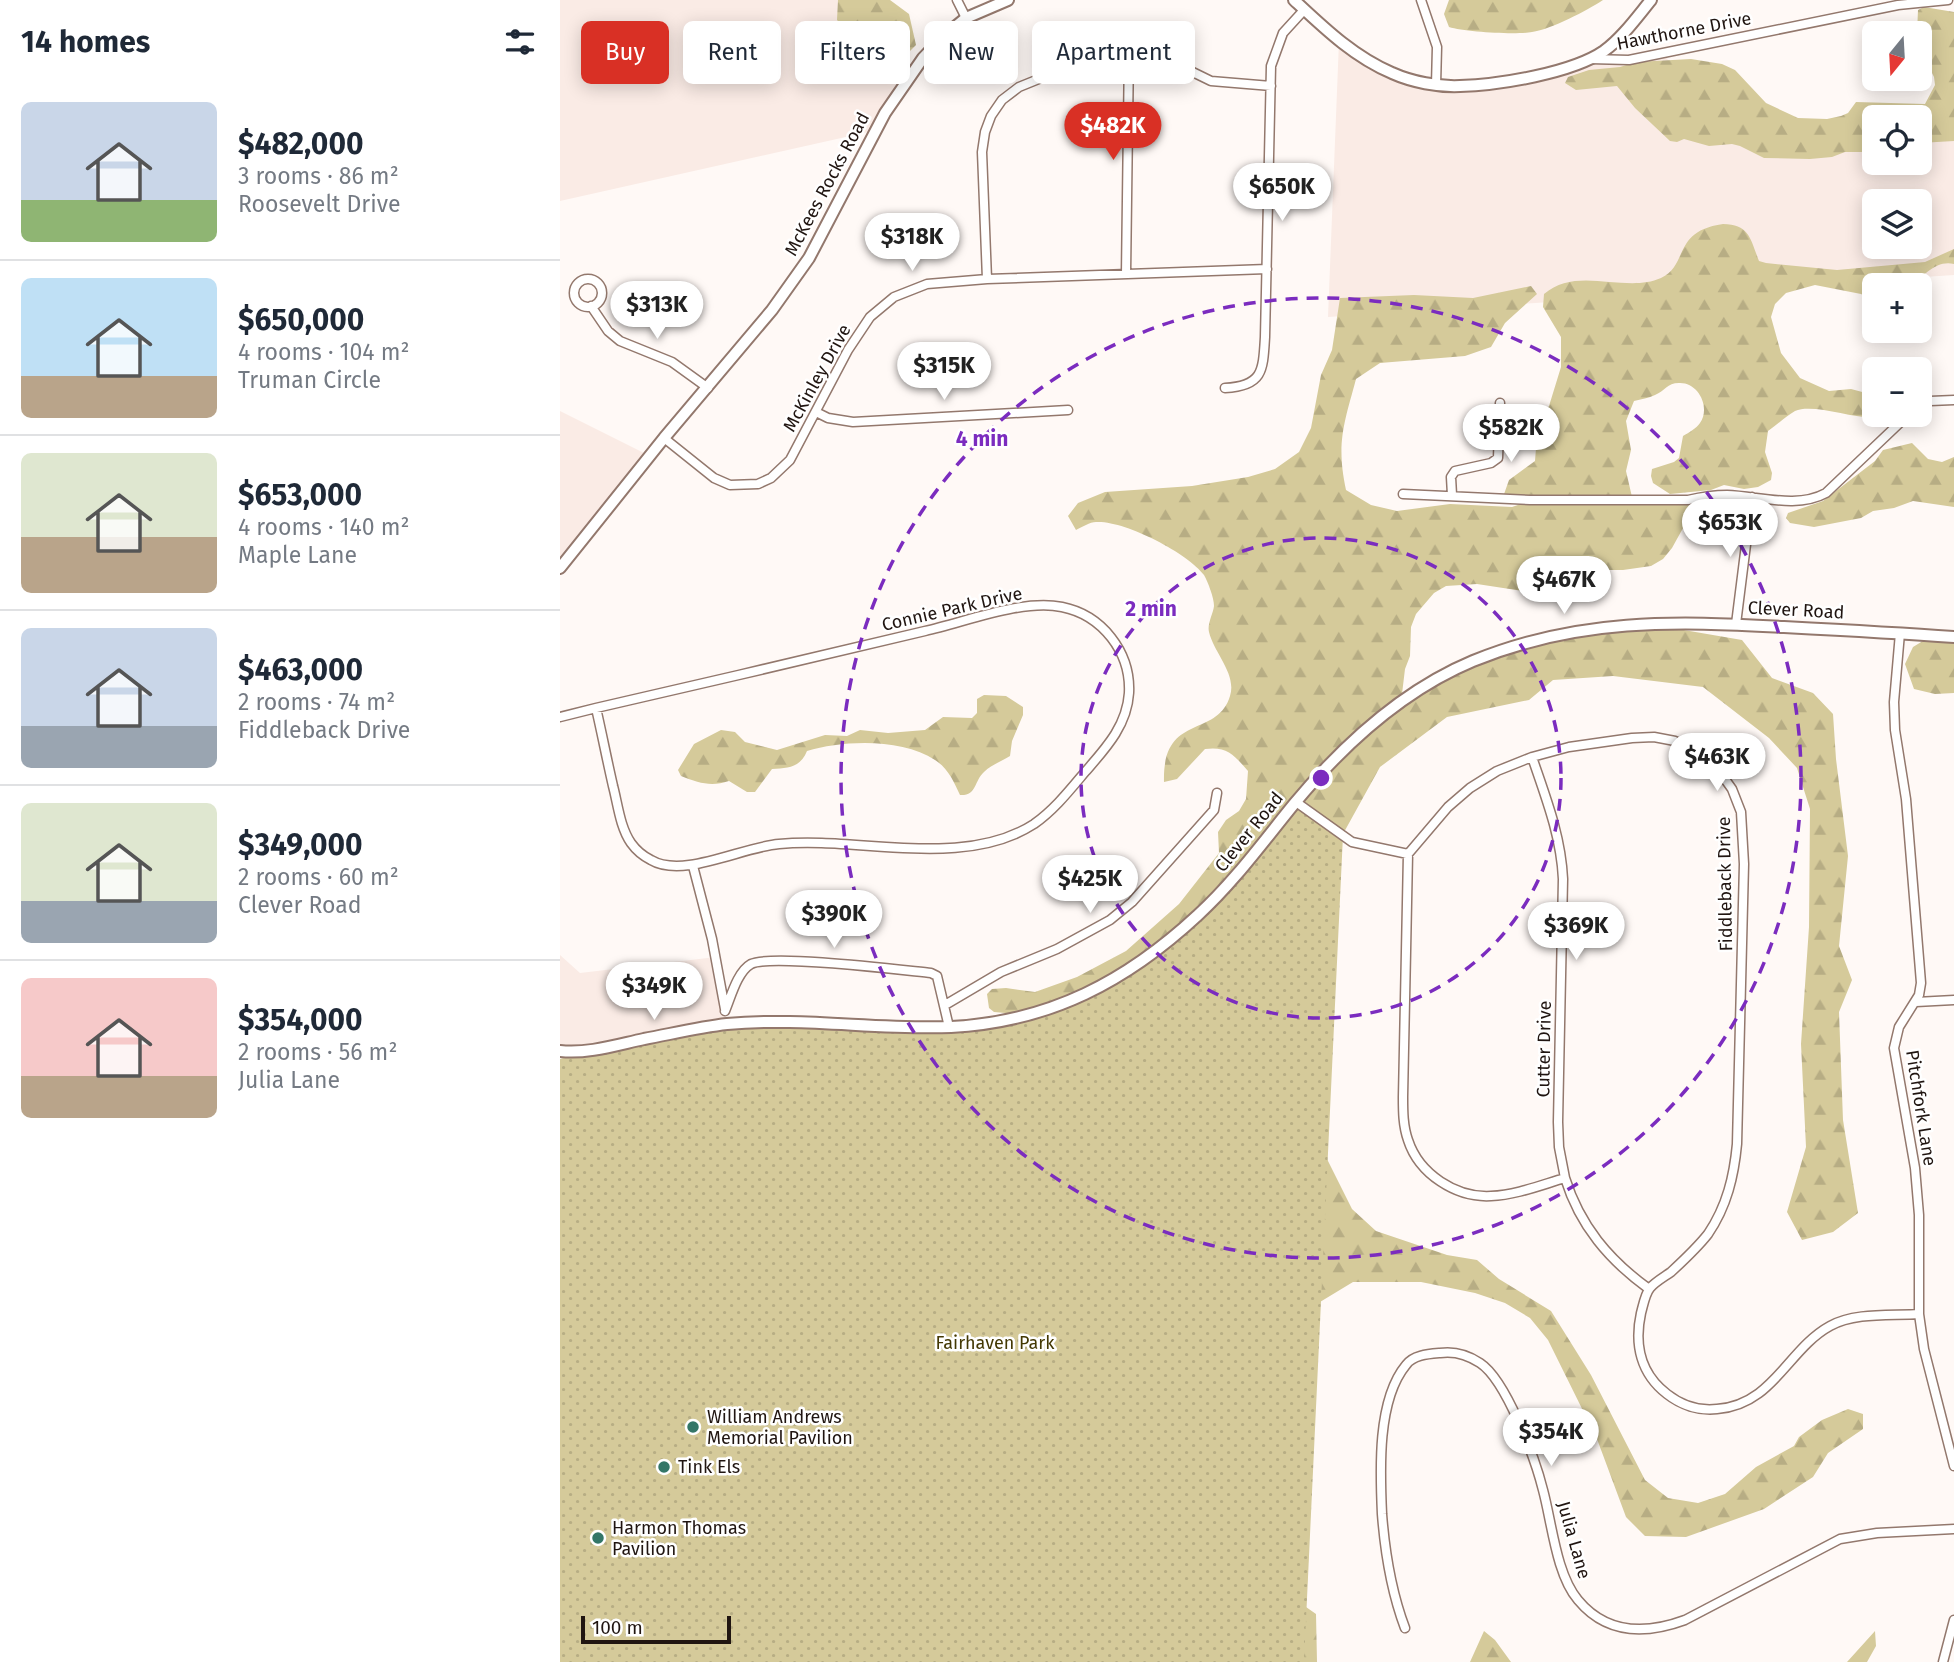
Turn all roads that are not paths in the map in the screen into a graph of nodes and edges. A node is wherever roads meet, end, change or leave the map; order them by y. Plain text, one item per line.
1 (957, 0) edge
2 (1008, 0) edge
3 (1294, 0) edge
4 (1421, 0) edge
5 (1651, 0) edge
6 (1948, 0) edge
7 (1304, 9) junction
8 (966, 18) junction
9 (1590, 59) junction
10 (1195, 73) edge
11 (1032, 82) edge
12 (1129, 84) edge
13 (1436, 85) junction
14 (1270, 86) junction
15 (1267, 269) junction
16 (1126, 274) junction
17 (987, 279) junction
18 (590, 306) dead end
19 (708, 388) junction
20 (1225, 388) dead end
21 (1954, 400) edge
22 (1932, 401) edge
23 (1500, 403) dead end
24 (1068, 410) dead end
25 (816, 412) junction
26 (1895, 427) edge
27 (664, 438) junction
28 (1404, 494) dead end
29 (1452, 495) junction
30 (1752, 497) junction
31 (560, 568) edge
32 (1736, 624) junction
33 (1900, 634) junction
34 (1954, 637) edge
35 (596, 708) junction
36 (560, 717) edge
37 (1532, 757) junction
38 (1217, 793) dead end
39 (1296, 802) junction
40 (1408, 854) junction
41 (693, 866) junction
42 (1954, 1000) edge
43 (1916, 1002) junction
44 (945, 1006) junction
45 (725, 1011) junction
46 (727, 1024) junction
47 (949, 1027) junction
48 (560, 1051) edge
49 (586, 1051) junction
50 (560, 1059) edge
51 (1565, 1178) junction
52 (1649, 1289) junction
53 (1919, 1314) junction
54 (1954, 1466) edge
55 (1954, 1529) edge
56 (1954, 1620) edge
57 (1405, 1628) dead end
58 (1943, 1662) edge

1 - 8 street
2 - 8 street, McKees Rocks Road
3 - 7 street
4 - 13 street
5 - 9 street
6 - 9 street, Hawthorne Drive
7 - 13 street
7 - 14 street
8 - 19 street, McKees Rocks Road
9 - 13 street
10 - 14 street
11 - 17 street
12 - 16 street
14 - 15 street
15 - 16 street, McKinley Drive
15 - 20 street
16 - 17 street, McKinley Drive
17 - 25 street, McKinley Drive
18 - 19 street
19 - 27 street, McKees Rocks Road
21 - 22 street
23 - 29 street
24 - 25 street
25 - 27 street, McKinley Drive
26 - 30 street
27 - 31 street, McKees Rocks Road
28 - 29 street
29 - 30 street
30 - 32 street
32 - 33 street, Clever Road
32 - 39 street, Clever Road
33 - 34 street, Clever Road
33 - 43 street, Pitchfork Lane
35 - 36 street, Connie Park Drive
35 - 41 street
35 - 41 street, Connie Park Drive
37 - 40 street, Fiddleback Drive
37 - 51 street, Cutter Drive
37 - 52 street, Fiddleback Drive
38 - 44 street
39 - 40 street
39 - 47 street, Clever Road
40 - 51 street
41 - 45 street
42 - 43 street
43 - 53 street, Pitchfork Lane
44 - 45 street
44 - 47 street
45 - 46 street
46 - 47 street, Clever Road
46 - 49 street, Clever Road
48 - 49 street, Clever Road
49 - 50 street
51 - 52 street
52 - 53 street
53 - 54 street, Pitchfork Lane
55 - 57 street, Julia Lane
56 - 58 street

